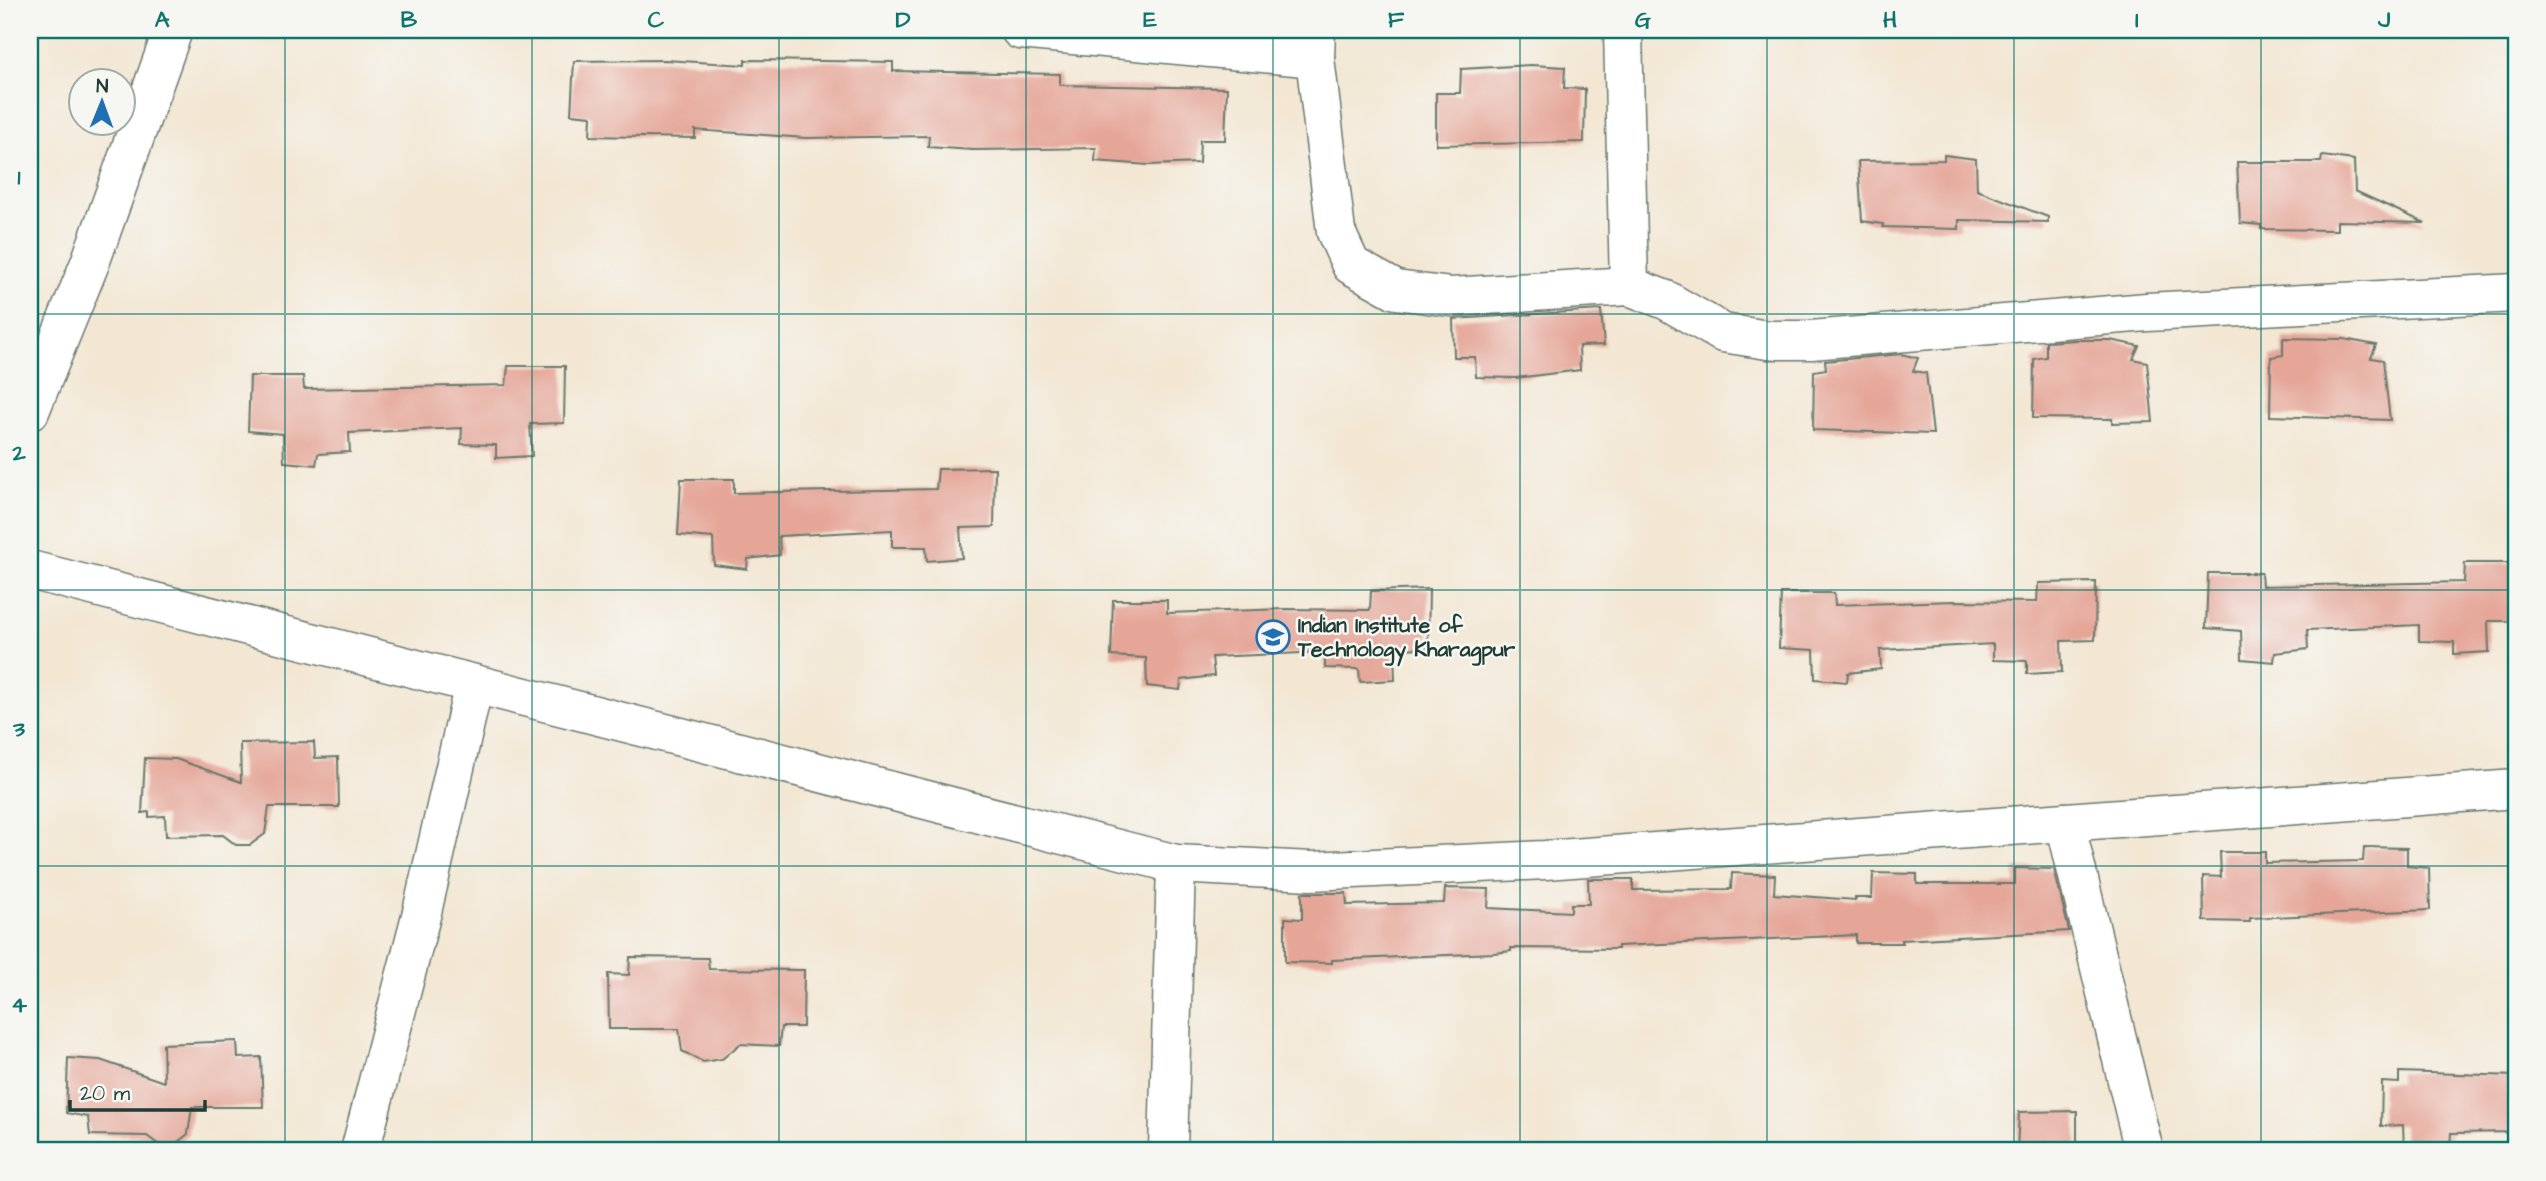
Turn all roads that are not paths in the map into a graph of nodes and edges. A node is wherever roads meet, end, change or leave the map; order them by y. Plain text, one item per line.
1 (173, 30) edge
2 (1020, 30) edge
3 (1623, 30) edge
4 (1316, 44) edge
5 (1629, 286) junction
6 (2516, 293) edge
7 (30, 411) edge
8 (30, 570) edge
9 (474, 684) junction
10 (2516, 789) edge
11 (2065, 822) junction
12 (1176, 864) junction
13 (360, 1151) edge
14 (1168, 1151) edge
15 (2144, 1151) edge

1 - 7 street
2 - 4 street
3 - 5 street
4 - 5 street
5 - 6 street
8 - 9 street
9 - 12 street
9 - 13 street
10 - 11 street
11 - 12 street
11 - 15 street
12 - 14 street

